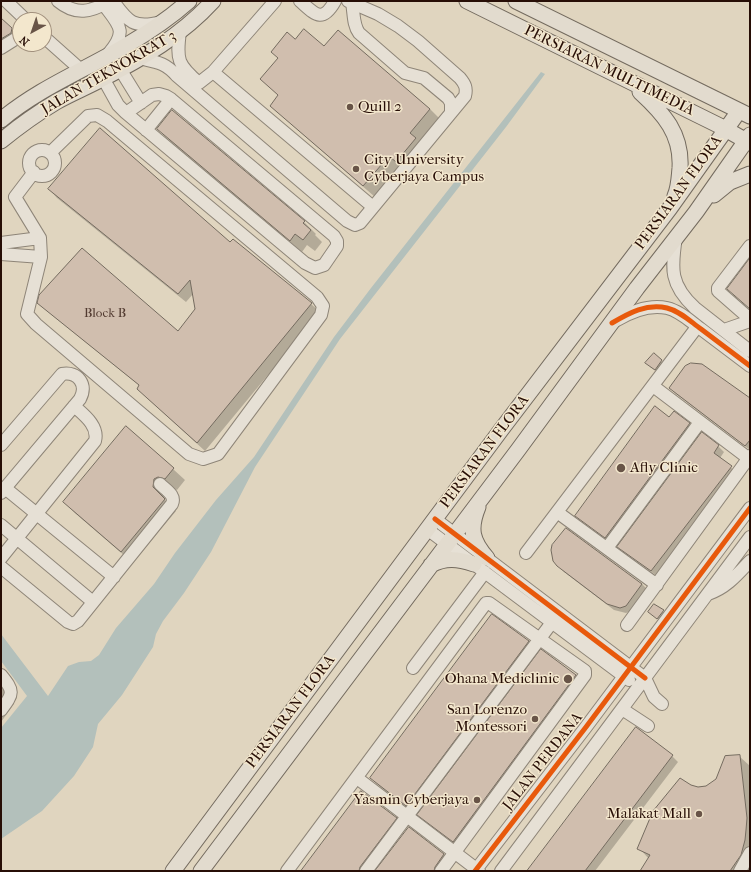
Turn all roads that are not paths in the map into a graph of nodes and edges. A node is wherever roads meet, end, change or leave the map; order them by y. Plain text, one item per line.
1 (6, 1) edge
2 (58, 1) edge
3 (189, 1) edge
4 (213, 1) edge
5 (275, 1) edge
6 (300, 1) edge
7 (335, 1) edge
8 (467, 1) edge
9 (516, 1) edge
10 (109, 2) edge
11 (350, 2) edge
12 (18, 12) edge
13 (163, 21) junction
14 (180, 32) junction
15 (12, 41) edge
16 (52, 44) edge
17 (1, 48) edge
18 (107, 56) junction
19 (139, 58) junction
20 (120, 69) junction
21 (80, 70) junction
22 (213, 72) junction
23 (103, 78) junction
24 (626, 80) junction
25 (196, 87) junction
26 (171, 99) junction
27 (141, 103) junction
28 (126, 113) junction
29 (451, 113) junction
30 (745, 113) edge
31 (1, 120) edge
32 (726, 129) junction
33 (146, 130) junction
34 (749, 140) edge
35 (1, 141) edge
36 (50, 153) junction
37 (34, 172) junction
38 (750, 174) edge
39 (373, 207) junction
40 (670, 208) junction
41 (696, 212) junction
42 (676, 237) junction
43 (40, 238) junction
44 (1, 243) edge
45 (750, 246) edge
46 (1, 254) edge
47 (41, 257) junction
48 (750, 320) edge
49 (612, 323) junction
50 (698, 327) junction
51 (724, 330) junction
52 (750, 351) edge
53 (750, 366) edge
54 (653, 386) junction
55 (74, 406) junction
56 (700, 422) junction
57 (1, 445) edge
58 (749, 457) edge
59 (160, 484) dead end
60 (3, 491) edge
61 (482, 497) junction
62 (557, 512) junction
63 (37, 514) junction
64 (748, 514) edge
65 (431, 524) junction
66 (1, 525) edge
67 (750, 537) edge
68 (17, 538) junction
69 (450, 539) junction
70 (722, 545) junction
71 (607, 548) junction
72 (526, 553) dead end
73 (736, 555) junction
74 (1, 558) edge
75 (750, 561) edge
76 (430, 565) junction
77 (482, 565) junction
78 (1, 567) edge
79 (114, 577) junction
80 (657, 585) junction
81 (707, 595) junction
82 (683, 597) junction
83 (93, 602) junction
84 (698, 607) junction
85 (556, 618) junction
86 (628, 625) dead end
87 (539, 639) junction
88 (413, 668) dead end
89 (627, 672) junction
90 (1, 675) edge
91 (642, 682) junction
92 (662, 704) dead end
93 (622, 709) junction
94 (1, 710) edge
95 (648, 726) dead end
96 (357, 778) junction
97 (407, 816) junction
98 (455, 852) junction
99 (750, 852) edge
100 (477, 870) edge
101 (172, 871) edge
102 (201, 871) edge
103 (287, 871) edge
104 (366, 871) edge
105 (441, 871) edge
106 (501, 871) edge
107 (740, 871) edge

1 - 12 street
2 - 10 street
3 - 13 main road, JALAN TEKNOKRAT 3
4 - 14 main road, JALAN TEKNOKRAT 3
5 - 22 street
6 - 7 street
8 - 24 main road, PERSIARAN MULTIMEDIA
9 - 30 main road, PERSIARAN MULTIMEDIA
10 - 13 street
10 - 18 street
11 - 29 street
11 - 29 street
13 - 18 main road, JALAN TEKNOKRAT 3
14 - 19 main road, JALAN TEKNOKRAT 3
14 - 25 street
15 - 17 street
16 - 21 street
18 - 21 main road, JALAN TEKNOKRAT 3
19 - 20 main road, JALAN TEKNOKRAT 3
19 - 25 street
20 - 23 main road, JALAN TEKNOKRAT 3
20 - 27 street
21 - 31 main road, JALAN TEKNOKRAT 3
22 - 25 street
22 - 39 street
23 - 28 street
23 - 35 main road, JALAN TEKNOKRAT 3
24 - 32 main road, PERSIARAN MULTIMEDIA
24 - 40 main road
25 - 39 street
26 - 27 street
26 - 33 street
26 - 33 street
27 - 28 street
28 - 33 street
29 - 39 street
30 - 32 main road, PERSIARAN FLORA
32 - 34 main road, PERSIARAN MULTIMEDIA
32 - 40 main road, PERSIARAN FLORA
34 - 41 main road, PERSIARAN FLORA
36 - 37 street
36 - 37 street
36 - 47 street
37 - 43 street
38 - 41 main road
40 - 65 main road, PERSIARAN FLORA
41 - 42 main road, PERSIARAN FLORA
42 - 49 main road, PERSIARAN FLORA
42 - 51 street
43 - 44 street
43 - 47 street
45 - 48 street
46 - 47 street
48 - 51 street
49 - 50 street
49 - 61 main road, PERSIARAN FLORA
50 - 53 street
50 - 54 street
51 - 52 street
54 - 56 street
54 - 62 street
55 - 57 street
55 - 60 street
55 - 63 street
56 - 58 street
56 - 71 street
58 - 80 street
59 - 79 street
60 - 63 street
61 - 69 main road, PERSIARAN FLORA
61 - 77 main road
62 - 71 street
62 - 72 street
63 - 68 street
63 - 79 street
64 - 70 street, JALAN PERDANA
65 - 69 street
65 - 101 main road, PERSIARAN FLORA
66 - 68 street
67 - 73 street, JALAN PERDANA
68 - 74 street
68 - 83 street
69 - 76 main road, PERSIARAN FLORA
69 - 77 street
70 - 73 street
70 - 82 street, JALAN PERDANA
71 - 80 street
73 - 81 street, JALAN PERDANA
75 - 81 street
76 - 77 main road
76 - 102 main road, PERSIARAN FLORA
77 - 85 street
77 - 88 street
78 - 83 street
79 - 83 street
80 - 86 street
81 - 84 street, JALAN PERDANA
82 - 84 street
82 - 89 street, JALAN PERDANA
84 - 91 street, JALAN PERDANA
85 - 87 street
85 - 89 street
87 - 96 street
87 - 97 street
87 - 98 street
89 - 91 street
89 - 100 street, JALAN PERDANA
90 - 94 street
91 - 92 street
91 - 93 street, JALAN PERDANA
93 - 95 street
93 - 106 street, JALAN PERDANA
96 - 97 street
96 - 103 street
97 - 98 street
97 - 104 street
98 - 100 street
98 - 105 street
99 - 107 street

